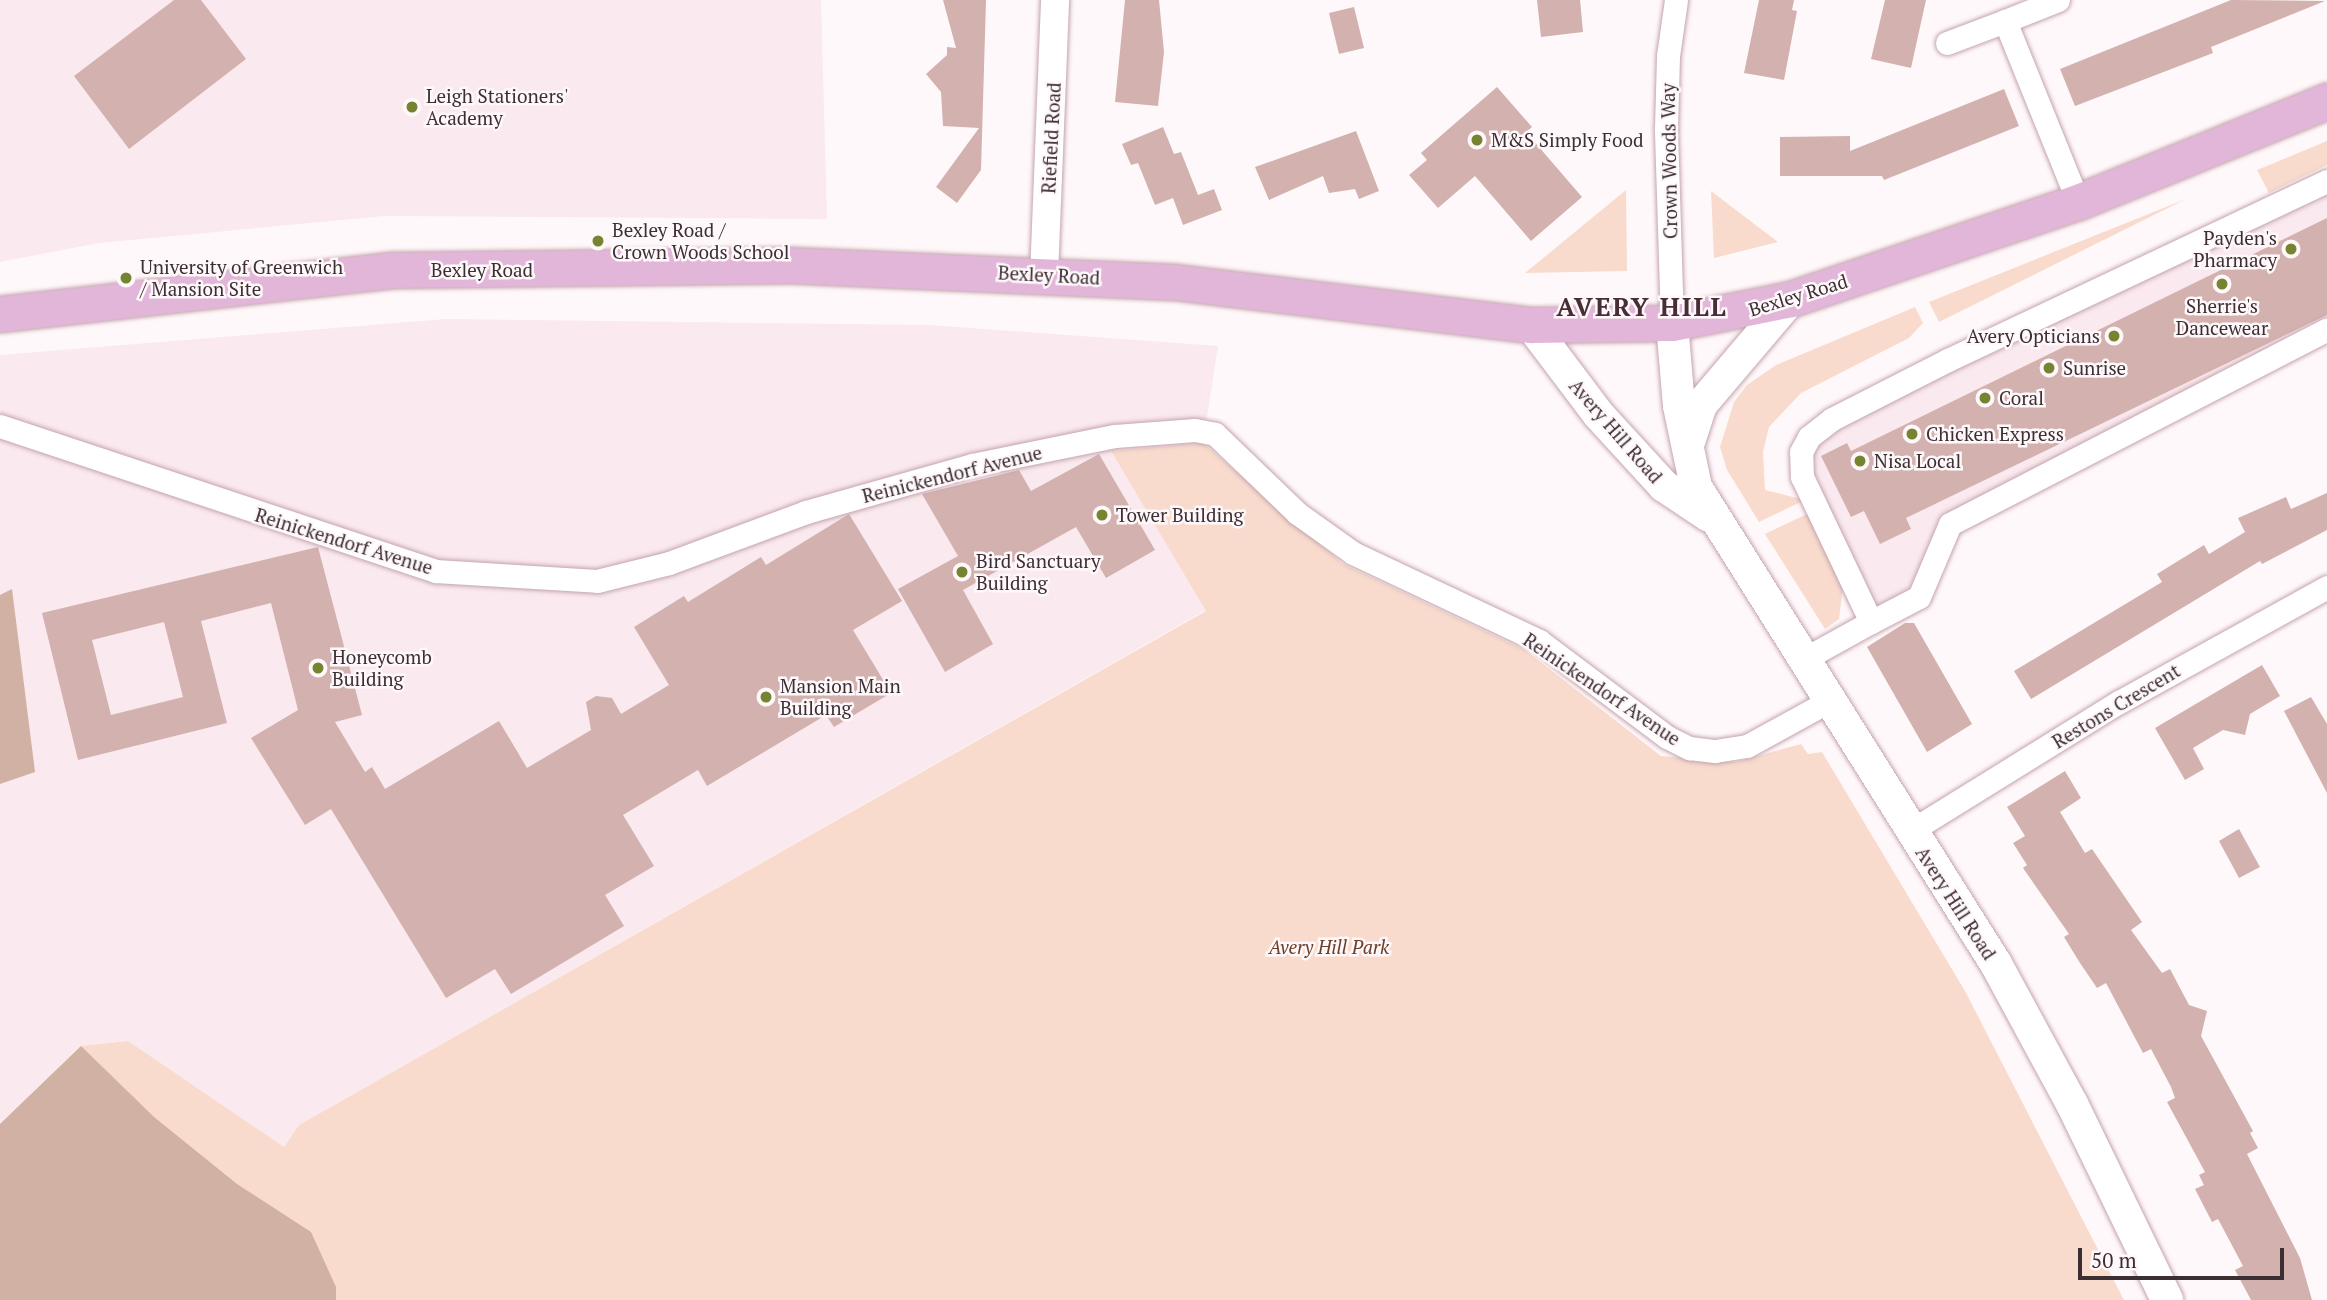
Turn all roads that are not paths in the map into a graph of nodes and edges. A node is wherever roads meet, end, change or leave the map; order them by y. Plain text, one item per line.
1 (1055, 0) edge
2 (1676, 0) edge
3 (2058, 0) edge
4 (2005, 21) junction
5 (1947, 43) dead end
6 (2327, 101) edge
7 (2327, 181) edge
8 (2078, 202) junction
9 (1044, 276) junction
10 (1791, 299) junction
11 (0, 314) edge
12 (1672, 323) junction
13 (1531, 325) junction
14 (2327, 329) edge
15 (0, 426) edge
16 (1686, 450) junction
17 (1716, 521) junction
18 (2324, 595) edge
19 (1871, 622) junction
20 (1804, 659) junction
21 (1829, 701) junction
22 (1909, 832) junction
23 (2167, 1300) edge

1 - 9 street, Riefield Road
2 - 12 street, Crown Woods Way
3 - 4 street
4 - 5 street
4 - 8 street
6 - 8 main road, Bexley Road
7 - 19 street
8 - 10 main road, Bexley Road
9 - 11 main road, Bexley Road
9 - 13 main road, Bexley Road
10 - 12 main road, Bexley Road
10 - 16 main road
12 - 13 main road, Bexley Road
12 - 16 main road, Avery Hill Road
13 - 17 main road, Avery Hill Road
14 - 19 street
15 - 21 street, Reinickendorf Avenue
16 - 17 main road, Avery Hill Road
17 - 20 main road, Avery Hill Road
18 - 22 street, Restons Crescent
19 - 20 street
20 - 21 main road, Avery Hill Road
21 - 22 main road, Avery Hill Road
22 - 23 main road, Avery Hill Road

